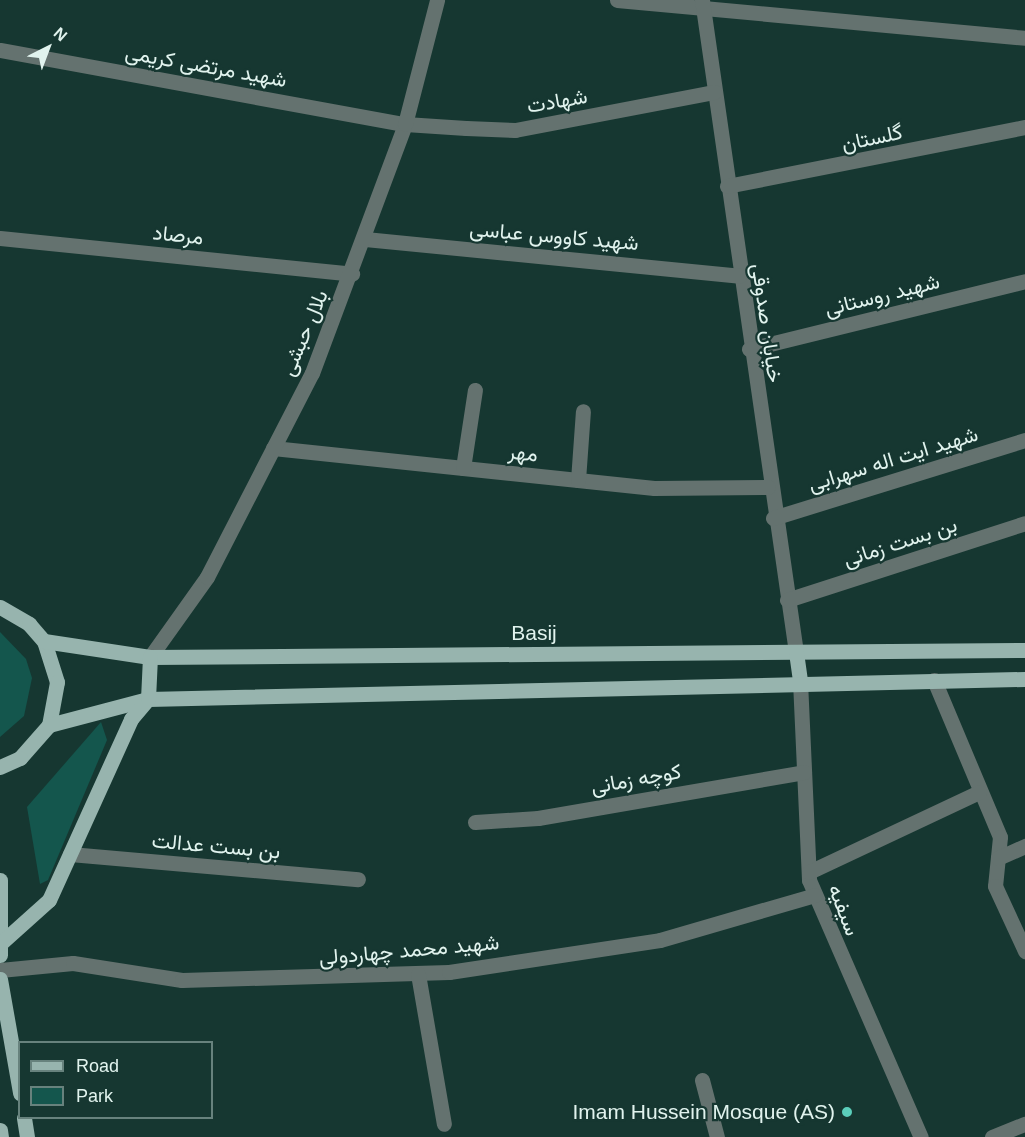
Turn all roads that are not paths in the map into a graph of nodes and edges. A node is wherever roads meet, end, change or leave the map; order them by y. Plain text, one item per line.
1 (437, 0) edge
2 (617, 0) edge
3 (702, 4) edge
4 (1025, 38) edge
5 (0, 50) edge
6 (714, 92) junction
7 (405, 124) junction
8 (1025, 127) edge
9 (727, 186) junction
10 (0, 238) edge
11 (365, 239) junction
12 (352, 274) junction
13 (739, 276) junction
14 (1025, 281) edge
15 (749, 349) junction
16 (475, 390) dead end
17 (583, 411) dead end
18 (1025, 440) edge
19 (273, 448) junction
20 (463, 468) junction
21 (578, 480) junction
22 (768, 487) junction
23 (773, 518) junction
24 (1025, 523) edge
25 (787, 600) junction
26 (0, 607) edge
27 (44, 640) junction
28 (1025, 650) edge
29 (796, 651) junction
30 (150, 657) junction
31 (1025, 679) edge
32 (934, 680) junction
33 (800, 681) junction
34 (148, 699) junction
35 (49, 725) junction
36 (0, 768) edge
37 (804, 772) junction
38 (979, 792) junction
39 (475, 822) dead end
40 (1025, 846) edge
41 (70, 854) junction
42 (998, 858) junction
43 (809, 872) junction
44 (358, 879) dead end
45 (0, 880) edge
46 (815, 895) junction
47 (0, 947) edge
48 (1025, 951) edge
49 (0, 970) edge
50 (418, 974) junction
51 (0, 978) edge
52 (702, 1080) dead end
53 (18, 1081) edge
54 (24, 1119) edge
55 (444, 1124) dead end
56 (1025, 1124) edge
57 (0, 1130) edge
58 (1, 1137) edge
59 (27, 1137) edge
60 (717, 1137) edge
61 (921, 1137) edge
62 (992, 1137) edge

1 - 7 street, بلال حبشی
2 - 3 street
3 - 4 street
3 - 6 street, خیابان صدوقی
5 - 7 street, شهید مرتضی کریمی
6 - 7 street, شهادت
6 - 9 street, خیابان صدوقی
7 - 11 street, بلال حبشی
8 - 9 street, گلستان
9 - 13 street, خیابان صدوقی
10 - 12 street, مرصاد
11 - 12 street, بلال حبشی
11 - 13 street, شهید کاووس عباسی
12 - 19 street, بلال حبشی
13 - 15 street, خیابان صدوقی
14 - 15 street, شهید روستانی
15 - 22 street, خیابان صدوقی
16 - 20 street
17 - 21 street
18 - 23 street, شهید ایت اله سهرابی
19 - 20 street, مهر
19 - 30 street, بلال حبشی
20 - 21 street, مهر
21 - 22 street, مهر
22 - 23 street, خیابان صدوقی
23 - 25 street, خیابان صدوقی
24 - 25 street, بن بست زمانی
25 - 29 street, خیابان صدوقی
26 - 27 main road
27 - 30 main road, Basij
27 - 35 main road
28 - 29 main road, Basij
29 - 30 main road, Basij
29 - 33 main road
30 - 34 main road
31 - 32 main road
32 - 33 main road
32 - 38 street
33 - 34 main road
33 - 37 street, سیفیه
34 - 35 main road
34 - 41 main road
35 - 36 main road
37 - 39 street, کوچه زمانی
37 - 43 street, سیفیه
38 - 42 street
38 - 43 street
40 - 42 street
41 - 44 street, بن بست عدالت
41 - 47 main road
42 - 48 street
43 - 46 street, سیفیه
45 - 47 main road
46 - 50 street, شهید محمد چهاردولی
46 - 61 street, سیفیه
49 - 50 street, شهید محمد چهاردولی
50 - 55 street
51 - 53 main road
52 - 60 street
54 - 59 main road
56 - 62 street
57 - 58 main road

